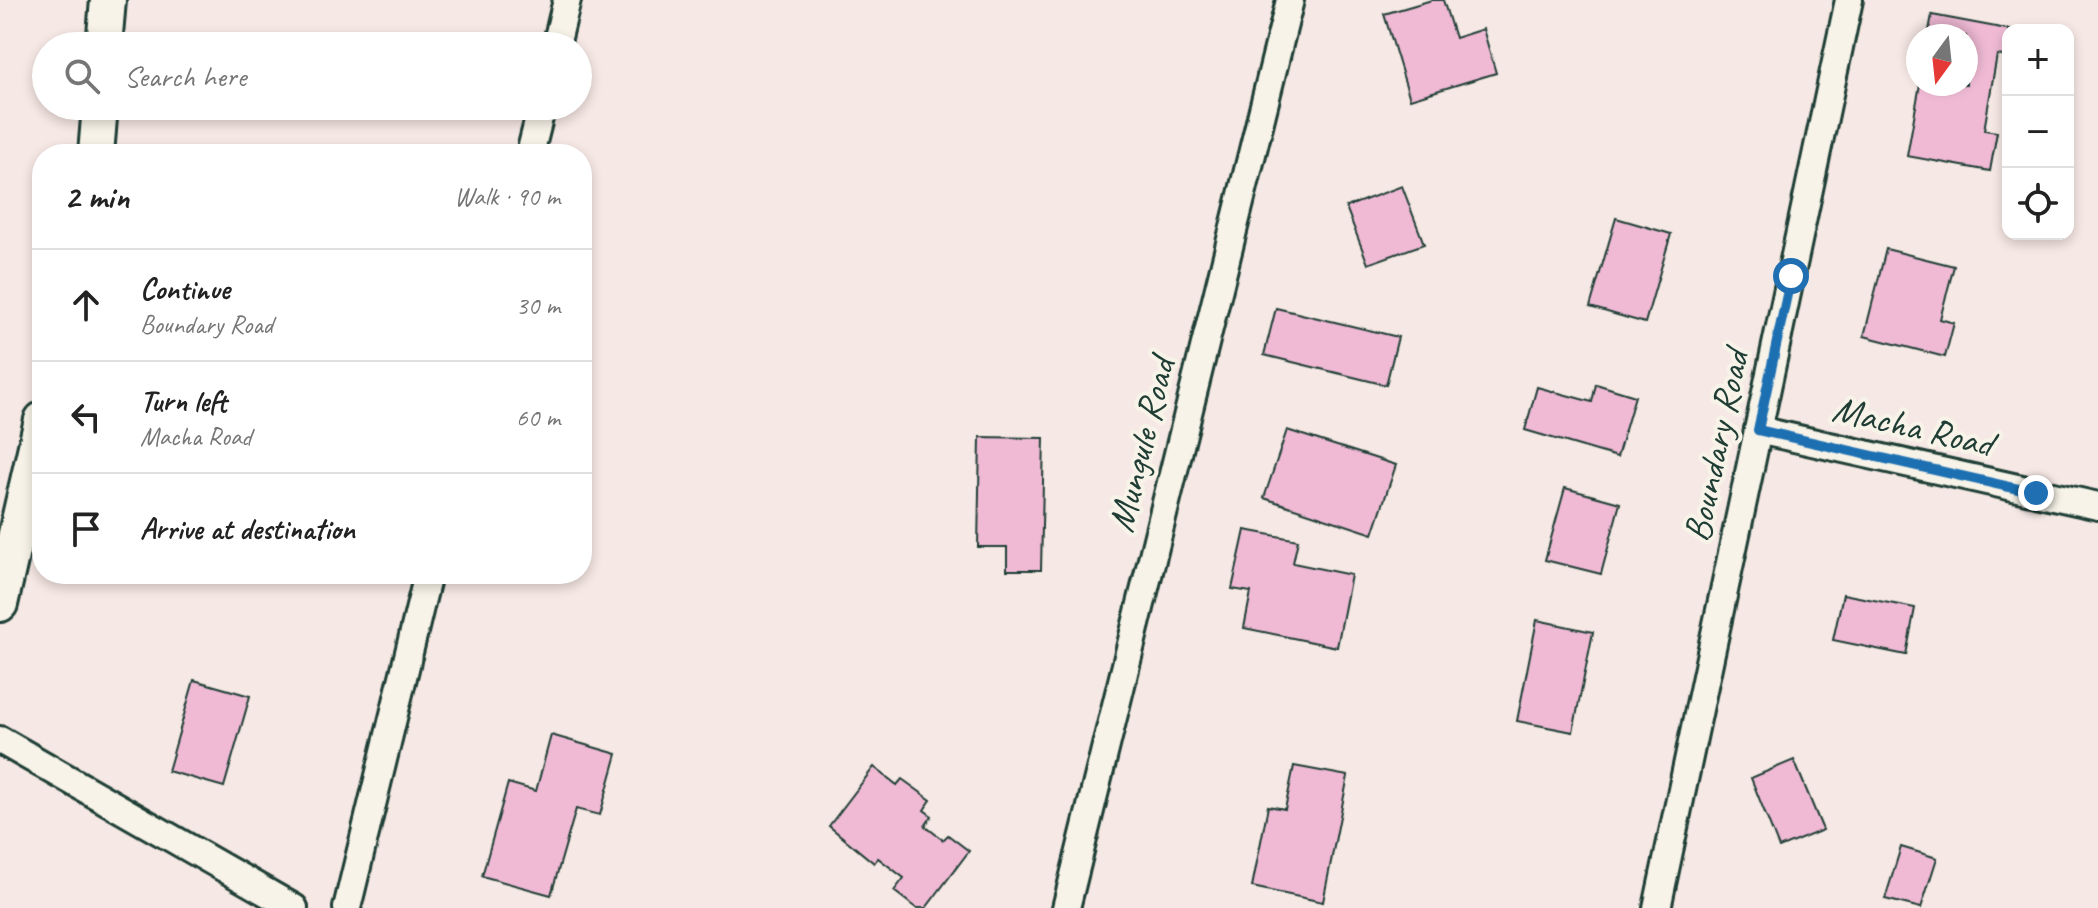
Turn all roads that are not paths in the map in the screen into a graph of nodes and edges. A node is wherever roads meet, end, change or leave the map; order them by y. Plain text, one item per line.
1 (108, 0) edge
2 (567, 0) edge
3 (1290, 0) edge
4 (1849, 0) edge
5 (105, 32) edge
6 (559, 32) edge
7 (99, 120) edge
8 (538, 120) edge
9 (97, 144) edge
10 (532, 144) edge
11 (1758, 430) junction
12 (32, 464) edge
13 (2098, 506) edge
14 (426, 584) edge
15 (0, 604) edge
16 (0, 740) edge
17 (294, 908) edge
18 (347, 908) edge
19 (1066, 908) edge
20 (1657, 908) edge

1 - 5 street
2 - 6 street
3 - 19 street, Mungule Road
4 - 11 street, Boundary Road
7 - 9 street
8 - 10 street
11 - 13 street, Macha Road
11 - 20 street, Boundary Road
12 - 15 street
14 - 18 street
16 - 17 street

